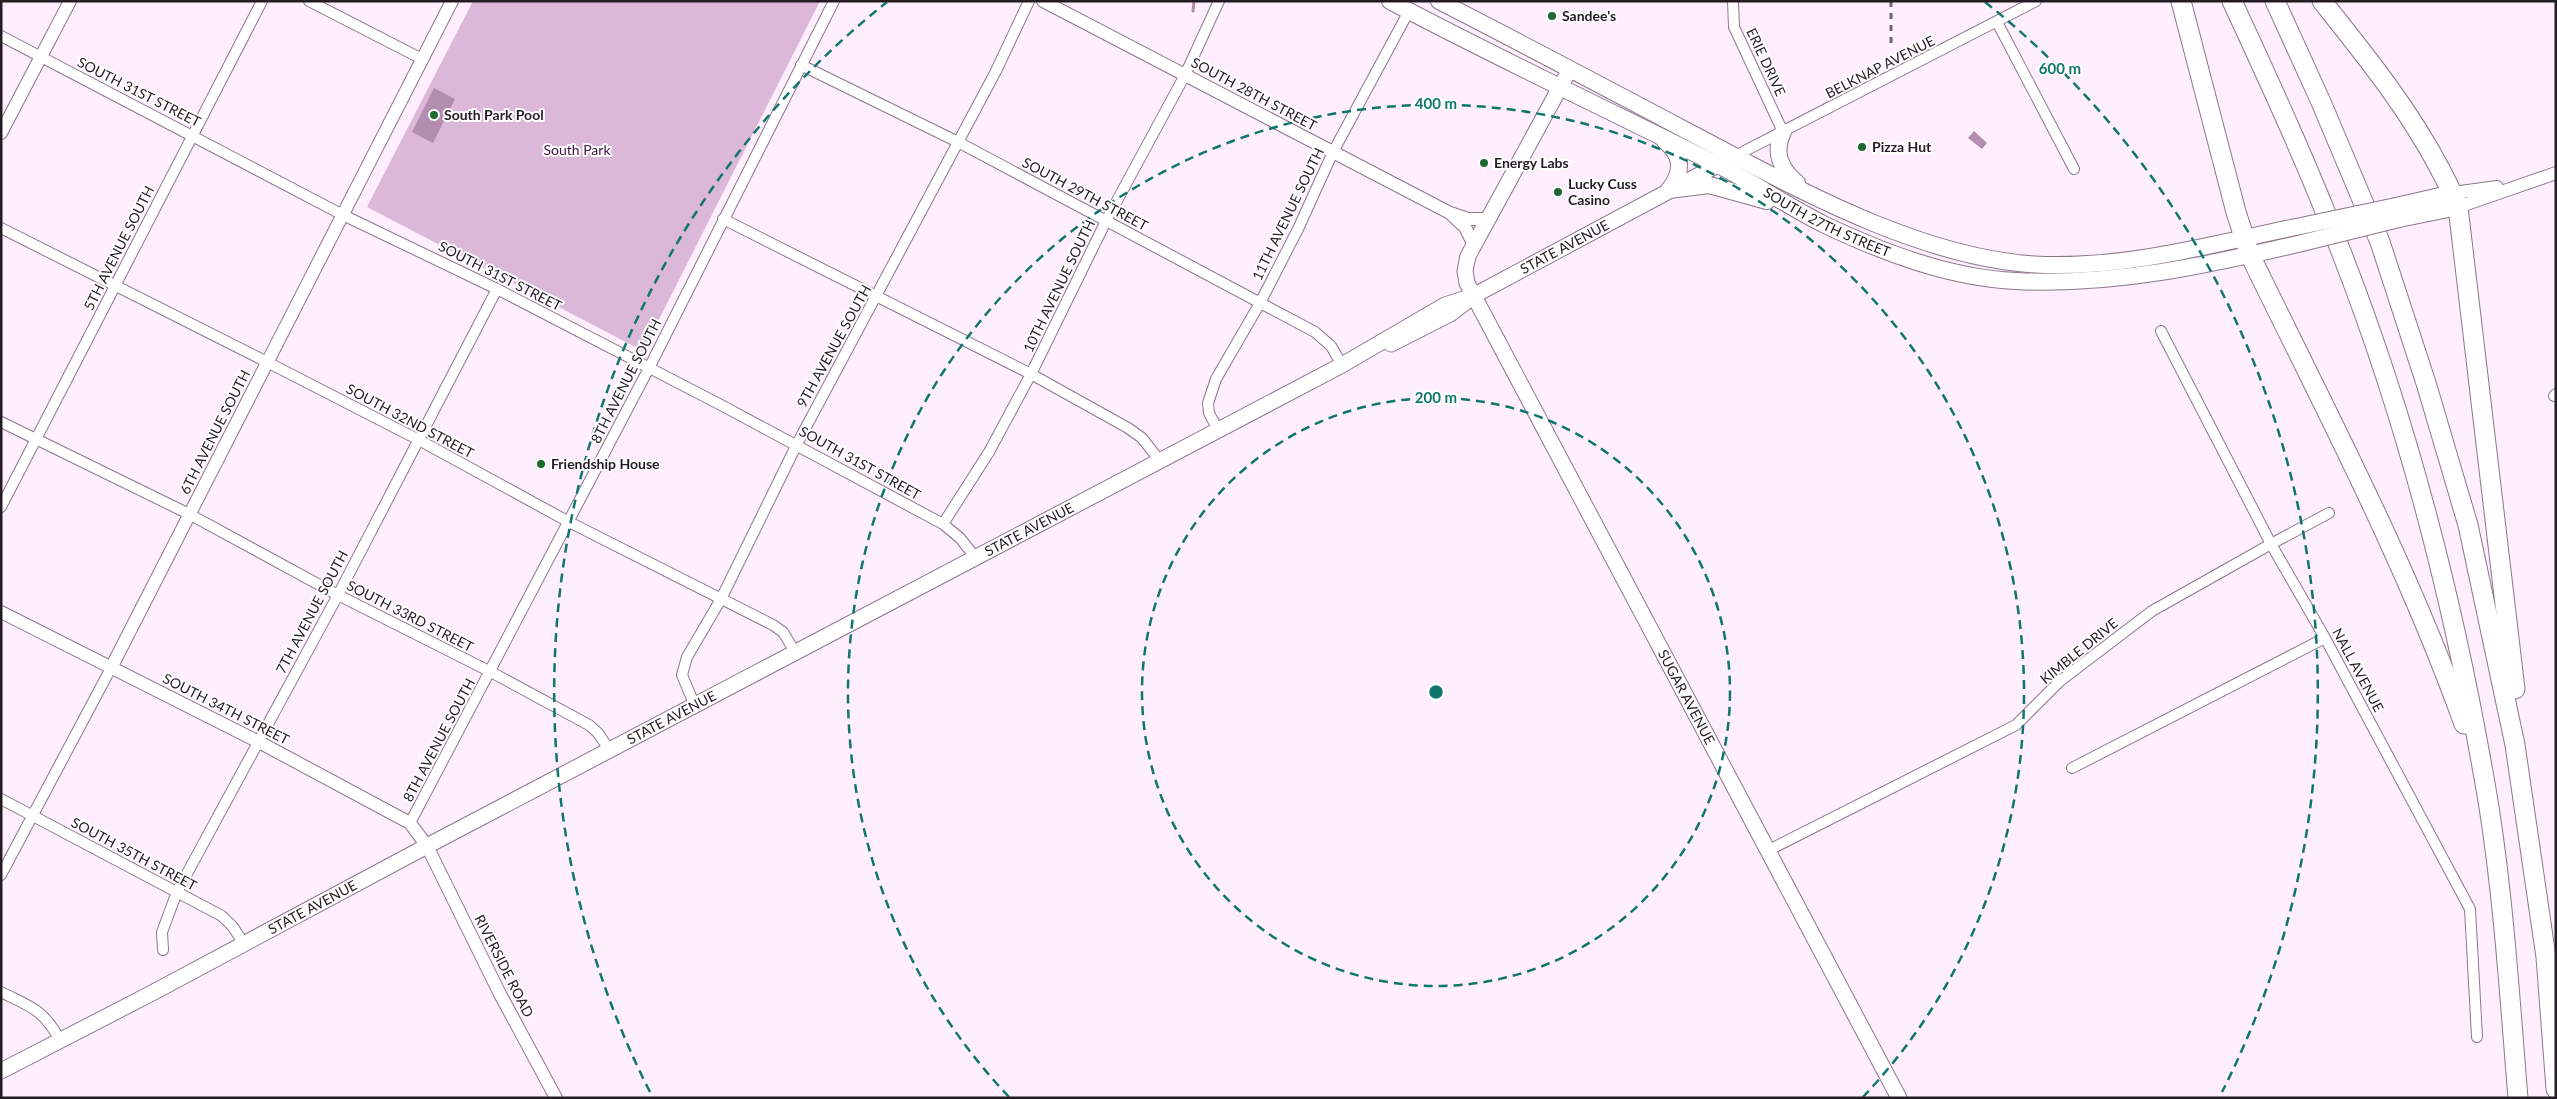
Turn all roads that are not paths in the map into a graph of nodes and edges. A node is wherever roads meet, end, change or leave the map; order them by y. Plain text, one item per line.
1 (70, 1) edge
2 (262, 1) edge
3 (309, 1) edge
4 (452, 1) edge
5 (834, 1) edge
6 (1029, 1) edge
7 (1043, 1) edge
8 (1218, 1) edge
9 (1390, 1) edge
10 (1439, 1) edge
11 (1733, 1) edge
12 (2036, 1) edge
13 (2181, 1) edge
14 (2232, 1) edge
15 (2275, 1) edge
16 (2322, 1) edge
17 (1408, 11) junction
18 (1997, 22) junction
19 (1, 36) edge
20 (40, 56) junction
21 (422, 59) junction
22 (801, 65) junction
23 (1570, 69) junction
24 (1185, 75) junction
25 (1559, 88) junction
26 (1783, 132) junction
27 (1, 133) edge
28 (192, 135) junction
29 (1661, 137) junction
30 (958, 142) junction
31 (1333, 152) junction
32 (1735, 156) junction
33 (1718, 165) junction
34 (2074, 169) dead end
35 (2556, 173) edge
36 (1670, 190) junction
37 (1807, 191) junction
38 (2455, 200) junction
39 (1803, 212) junction
40 (1450, 213) junction
41 (2398, 213) junction
42 (343, 214) junction
43 (723, 219) junction
44 (1488, 219) junction
45 (1106, 221) junction
46 (1, 228) edge
47 (1474, 245) junction
48 (2246, 246) junction
49 (115, 286) junction
50 (497, 289) junction
51 (1473, 296) junction
52 (877, 297) junction
53 (1260, 302) junction
54 (2161, 331) dead end
55 (267, 362) junction
56 (1342, 365) junction
57 (649, 368) junction
58 (1032, 374) junction
59 (1, 422) edge
60 (1218, 430) junction
61 (37, 440) junction
62 (419, 440) junction
63 (797, 444) junction
64 (1160, 461) junction
65 (1, 507) edge
66 (2329, 513) dead end
67 (189, 514) junction
68 (569, 522) junction
69 (943, 524) junction
70 (2271, 544) junction
71 (975, 557) junction
72 (338, 595) junction
73 (721, 599) junction
74 (1, 612) edge
75 (2325, 638) junction
76 (795, 652) junction
77 (111, 668) junction
78 (491, 672) junction
79 (695, 706) junction
80 (259, 742) junction
81 (2515, 745) junction
82 (610, 751) junction
83 (2072, 768) dead end
84 (1, 799) edge
85 (34, 816) junction
86 (410, 823) junction
87 (428, 846) junction
88 (1767, 851) junction
89 (1, 875) edge
90 (177, 892) junction
91 (244, 944) junction
92 (163, 950) dead end
93 (2506, 950) junction
94 (1, 992) edge
95 (2477, 1037) dead end
96 (60, 1040) junction
97 (1, 1070) edge
98 (2556, 1089) edge
99 (556, 1098) edge
100 (1899, 1098) edge
101 (2518, 1098) edge

1 - 20 street
2 - 28 street, 5TH AVENUE SOUTH
3 - 21 street
4 - 21 street, 6TH AVENUE SOUTH
5 - 22 street, 8TH AVENUE SOUTH
6 - 30 street, 9TH AVENUE SOUTH
7 - 24 street, SOUTH 28TH STREET
8 - 24 street, 10TH AVENUE SOUTH
9 - 17 main road, SOUTH 27TH STREET
10 - 23 main road, SOUTH 27TH STREET
11 - 26 street, ERIE DRIVE
12 - 18 street, BELKNAP AVENUE
13 - 48 highway
14 - 93 highway
15 - 81 highway
16 - 38 highway
17 - 25 main road, SOUTH 27TH STREET
17 - 31 street, 11TH AVENUE SOUTH
18 - 26 street, BELKNAP AVENUE
18 - 34 street
19 - 20 street, SOUTH 31ST STREET
20 - 27 street
20 - 28 street, SOUTH 31ST STREET
21 - 42 street, 6TH AVENUE SOUTH
22 - 30 street, SOUTH 29TH STREET
22 - 43 street, 8TH AVENUE SOUTH
23 - 25 main road, SUGAR AVENUE
23 - 32 main road, SOUTH 27TH STREET
24 - 31 street, SOUTH 28TH STREET
24 - 45 street, 10TH AVENUE SOUTH
25 - 29 main road, SOUTH 27TH STREET
25 - 44 main road, SUGAR AVENUE
26 - 32 street, BELKNAP AVENUE
26 - 37 main road
28 - 42 street, SOUTH 31ST STREET
28 - 49 street, 5TH AVENUE SOUTH
29 - 33 main road, SOUTH 27TH STREET
29 - 36 main road
30 - 45 street, SOUTH 29TH STREET
30 - 52 street, 9TH AVENUE SOUTH
31 - 40 street, SOUTH 28TH STREET
31 - 53 street, 11TH AVENUE SOUTH
32 - 33 main road, STATE AVENUE
32 - 37 main road, SOUTH 27TH STREET
33 - 36 main road, STATE AVENUE
33 - 39 main road, SOUTH 27TH STREET
35 - 38 street
36 - 39 main road
36 - 51 main road, STATE AVENUE
37 - 48 main road, SOUTH 27TH STREET
38 - 41 main road
38 - 81 highway
39 - 48 main road, SOUTH 27TH STREET
40 - 44 street, SOUTH 28TH STREET
40 - 47 street, SOUTH 28TH STREET
41 - 48 main road, SOUTH 27TH STREET, bridge
41 - 48 main road, bridge
42 - 50 street, SOUTH 31ST STREET
42 - 55 street, 6TH AVENUE SOUTH
43 - 52 street
43 - 57 street, 8TH AVENUE SOUTH
44 - 47 main road, SUGAR AVENUE
45 - 53 street, SOUTH 29TH STREET
45 - 58 street, 10TH AVENUE SOUTH
46 - 49 street, SOUTH 32ND STREET
47 - 51 main road, SUGAR AVENUE
48 - 93 highway
49 - 55 street, SOUTH 32ND STREET
49 - 61 street, 5TH AVENUE SOUTH
50 - 57 street, SOUTH 31ST STREET
50 - 62 street, 7TH AVENUE SOUTH
51 - 56 main road, STATE AVENUE
51 - 88 main road, SUGAR AVENUE
52 - 58 street
52 - 63 street, 9TH AVENUE SOUTH
53 - 56 street, SOUTH 29TH STREET
53 - 60 street, 11TH AVENUE SOUTH
54 - 70 street, NALL AVENUE
55 - 62 street, SOUTH 32ND STREET
55 - 67 street, 6TH AVENUE SOUTH
56 - 60 main road, STATE AVENUE
57 - 63 street, SOUTH 31ST STREET
57 - 68 street, 8TH AVENUE SOUTH
58 - 64 street
58 - 69 street, 10TH AVENUE SOUTH
59 - 61 street, SOUTH 33RD STREET
60 - 64 main road, STATE AVENUE
61 - 65 street, 5TH AVENUE SOUTH
61 - 67 street, SOUTH 33RD STREET
62 - 68 street, SOUTH 32ND STREET
62 - 72 street, 7TH AVENUE SOUTH
63 - 69 street, SOUTH 31ST STREET
63 - 73 street, 9TH AVENUE SOUTH
64 - 71 main road, STATE AVENUE
66 - 70 street, KIMBLE DRIVE
67 - 72 street, SOUTH 33RD STREET
67 - 77 street, 6TH AVENUE SOUTH
68 - 73 street, SOUTH 32ND STREET
68 - 78 street, 8TH AVENUE SOUTH
69 - 71 street, SOUTH 31ST STREET
70 - 75 street, NALL AVENUE
70 - 88 street, KIMBLE DRIVE
71 - 76 main road, STATE AVENUE
72 - 78 street, SOUTH 33RD STREET
72 - 80 street, 7TH AVENUE SOUTH
73 - 76 street, SOUTH 32ND STREET
73 - 79 street, 9TH AVENUE SOUTH
74 - 77 street, SOUTH 34TH STREET
75 - 83 street
75 - 95 street, NALL AVENUE
76 - 79 main road, STATE AVENUE
77 - 80 street, SOUTH 34TH STREET
77 - 85 street, 6TH AVENUE SOUTH
78 - 82 street, SOUTH 33RD STREET
78 - 86 street, 8TH AVENUE SOUTH
79 - 82 main road, STATE AVENUE
80 - 86 street, SOUTH 34TH STREET
80 - 90 street, 7TH AVENUE SOUTH
81 - 98 highway
82 - 87 main road, STATE AVENUE
84 - 85 street, SOUTH 35TH STREET
85 - 89 street, 6TH AVENUE SOUTH
85 - 90 street, SOUTH 35TH STREET
86 - 87 street, SOUTH 34TH STREET
87 - 91 main road, STATE AVENUE
87 - 99 street, RIVERSIDE ROAD
88 - 100 main road, SUGAR AVENUE
90 - 91 street, SOUTH 35TH STREET
90 - 92 street, 7TH AVENUE SOUTH
91 - 96 main road, STATE AVENUE
93 - 101 highway
94 - 96 street
96 - 97 main road, STATE AVENUE

